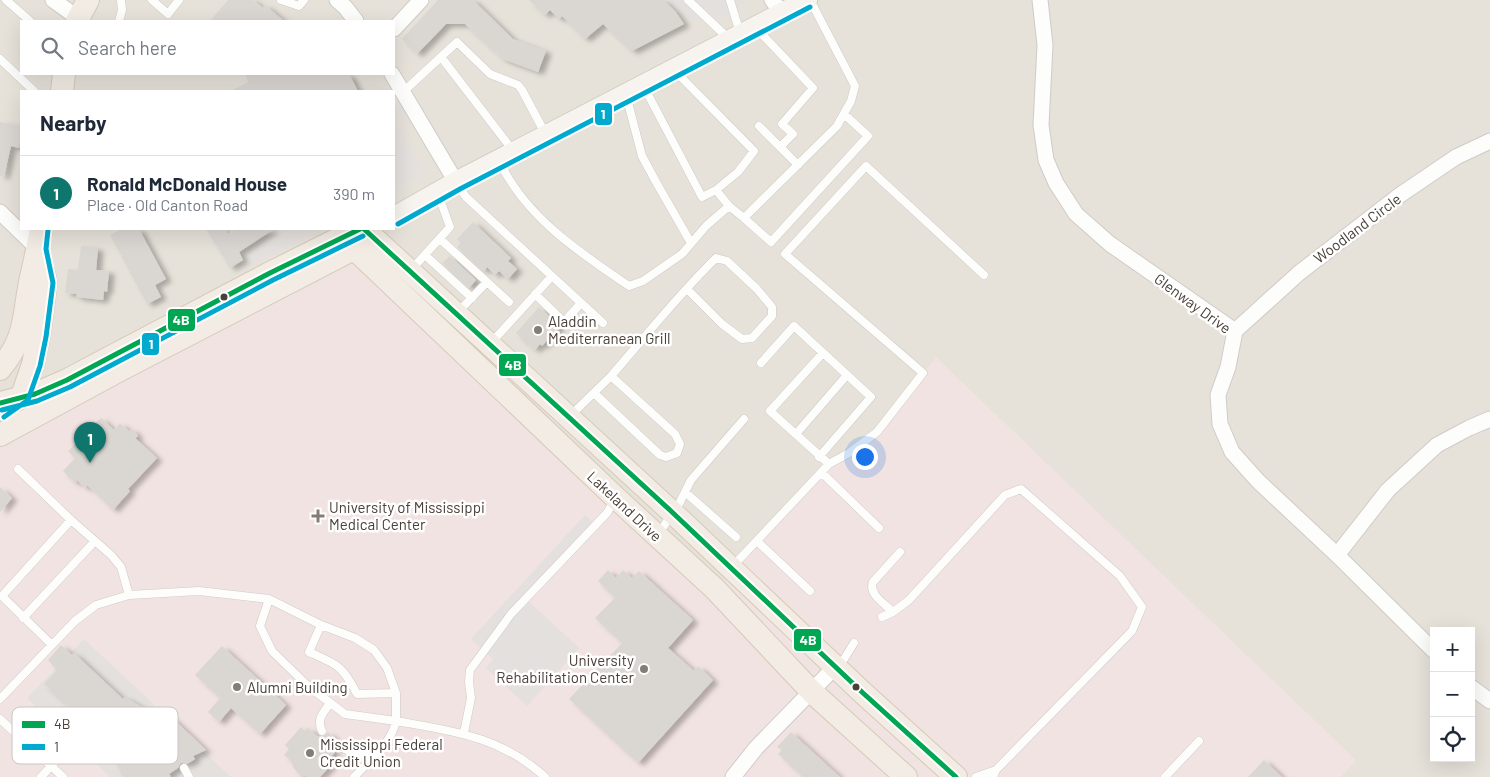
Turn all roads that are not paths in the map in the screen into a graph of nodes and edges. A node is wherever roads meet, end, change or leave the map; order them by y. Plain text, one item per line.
1 (6, 0) edge
2 (53, 0) edge
3 (121, 0) edge
4 (152, 0) edge
5 (180, 0) edge
6 (281, 0) edge
7 (304, 0) edge
8 (337, 0) edge
9 (421, 0) edge
10 (688, 0) edge
11 (730, 0) edge
12 (808, 0) edge
13 (1040, 0) edge
14 (777, 6) edge
15 (81, 13) edge
16 (29, 20) edge
17 (119, 20) edge
18 (355, 20) edge
19 (395, 28) edge
20 (742, 34) junction
21 (441, 57) junction
22 (0, 59) edge
23 (673, 70) junction
24 (64, 75) edge
25 (393, 75) edge
26 (33, 90) edge
27 (62, 90) edge
28 (634, 90) junction
29 (403, 92) junction
30 (844, 114) junction
31 (759, 126) dead end
32 (546, 135) junction
33 (1490, 141) edge
34 (780, 147) junction
35 (506, 156) junction
36 (798, 165) junction
37 (456, 182) junction
38 (716, 190) junction
39 (437, 192) junction
40 (729, 206) junction
41 (0, 212) edge
42 (395, 215) edge
43 (744, 218) junction
44 (20, 226) edge
45 (27, 230) edge
46 (362, 235) edge
47 (40, 239) edge
48 (440, 239) junction
49 (691, 243) junction
50 (425, 255) junction
51 (409, 272) junction
52 (984, 275) dead end
53 (552, 276) junction
54 (487, 282) junction
55 (687, 289) junction
56 (535, 294) junction
57 (472, 298) junction
58 (509, 302) dead end
59 (581, 303) junction
60 (456, 314) junction
61 (603, 323) dead end
62 (1235, 331) junction
63 (489, 345) junction
64 (823, 353) junction
65 (2, 361) edge
66 (761, 363) dead end
67 (847, 375) junction
68 (611, 376) junction
69 (594, 393) junction
70 (22, 396) junction
71 (0, 403) edge
72 (0, 411) edge
73 (569, 417) junction
74 (744, 419) dead end
75 (1490, 419) edge
76 (0, 434) edge
77 (796, 434) junction
78 (819, 457) junction
79 (829, 464) junction
80 (18, 469) dead end
81 (822, 473) junction
82 (685, 492) junction
83 (616, 498) junction
84 (672, 512) junction
85 (71, 520) junction
86 (879, 528) dead end
87 (657, 535) junction
88 (736, 538) dead end
89 (95, 541) junction
90 (758, 542) junction
91 (900, 552) dead end
92 (1337, 555) junction
93 (732, 568) junction
94 (810, 591) dead end
95 (128, 595) junction
96 (269, 599) junction
97 (893, 612) junction
98 (882, 617) dead end
99 (23, 618) junction
100 (321, 625) junction
101 (854, 643) dead end
102 (52, 645) junction
103 (1430, 648) edge
104 (835, 667) junction
105 (1475, 689) edge
106 (812, 692) junction
107 (396, 693) junction
108 (0, 699) edge
109 (1490, 701) edge
110 (330, 703) junction
111 (0, 718) edge
112 (396, 721) junction
113 (12, 729) edge
114 (322, 730) dead end
115 (464, 733) junction
116 (1199, 741) dead end
117 (336, 744) dead end
118 (378, 752) junction
119 (51, 766) joint
120 (184, 768) dead end
121 (995, 773) edge
122 (41, 777) edge
123 (62, 777) edge
124 (190, 777) edge
125 (354, 777) edge
126 (545, 777) edge
127 (733, 777) edge
128 (906, 777) edge
129 (956, 777) edge
130 (976, 777) edge
131 (1165, 777) edge

1 - 16 lane
2 - 15 street
3 - 17 lane
4 - 5 lane
6 - 7 lane
8 - 18 street
9 - 19 street
10 - 20 lane
11 - 20 lane
12 - 14 street
12 - 30 lane
13 - 62 street, Glenway Drive
14 - 20 street
20 - 23 street
20 - 34 lane
21 - 29 lane
21 - 32 lane
21 - 35 lane
22 - 26 lane
23 - 28 street
23 - 38 lane
24 - 27 main road
25 - 29 street
28 - 32 street
28 - 38 lane
28 - 49 lane
29 - 37 street
30 - 36 lane
30 - 43 lane
31 - 34 lane
32 - 35 street
33 - 62 street, Woodland Circle
34 - 36 lane
35 - 37 street
35 - 49 lane
36 - 43 lane
37 - 39 street
37 - 53 lane
38 - 40 lane
39 - 42 street
39 - 48 lane
40 - 43 lane
40 - 49 lane
41 - 44 street
45 - 47 street
46 - 51 main road, Lakeland Drive
46 - 70 main road
46 - 76 main road
46 - 83 main road, Lakeland Drive
47 - 65 main road
47 - 70 main road
48 - 50 lane
48 - 54 lane
50 - 51 lane
50 - 57 lane
51 - 60 main road, Lakeland Drive
52 - 79 lane
53 - 56 lane
53 - 59 lane
54 - 57 lane
54 - 58 lane
55 - 55 lane
55 - 68 lane
56 - 59 lane
56 - 63 lane
57 - 60 lane
59 - 61 lane
60 - 63 main road, Lakeland Drive
62 - 92 street, Glenway Drive
63 - 73 main road, Lakeland Drive
64 - 66 lane
64 - 67 lane
64 - 77 lane
67 - 77 lane
67 - 78 lane
68 - 69 lane
68 - 69 lane
69 - 73 lane
70 - 71 main road
70 - 72 main road
73 - 84 main road, Lakeland Drive
74 - 82 lane
75 - 92 street
77 - 78 lane
78 - 79 lane
79 - 81 lane
80 - 85 lane
81 - 86 lane
81 - 90 lane
82 - 84 lane
82 - 88 lane
83 - 87 main road, Lakeland Drive
83 - 115 lane
84 - 87 lane
84 - 93 main road, Lakeland Drive
85 - 89 lane
85 - 99 lane
87 - 106 main road, Lakeland Drive
89 - 95 lane
89 - 99 lane
90 - 93 lane
90 - 94 lane
91 - 97 lane
92 - 103 street, Glenway Drive
93 - 104 main road, Lakeland Drive
95 - 96 lane
95 - 102 lane
96 - 100 lane
96 - 110 lane
97 - 98 lane
97 - 121 lane
99 - 102 lane
100 - 107 lane
100 - 107 lane
101 - 104 lane
102 - 108 lane
104 - 106 street
104 - 129 main road, Lakeland Drive
105 - 109 street
106 - 127 street
106 - 128 main road, Lakeland Drive
107 - 112 lane
110 - 112 lane
110 - 114 lane
111 - 113 lane
112 - 115 lane
112 - 118 lane
115 - 126 lane
116 - 131 lane
117 - 118 lane
118 - 125 lane
119 - 122 lane
119 - 123 lane
120 - 124 lane
121 - 130 lane

